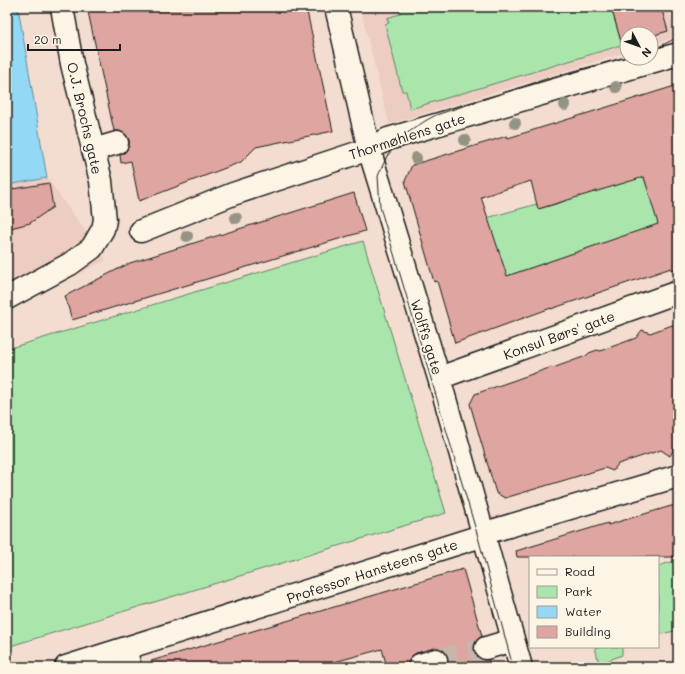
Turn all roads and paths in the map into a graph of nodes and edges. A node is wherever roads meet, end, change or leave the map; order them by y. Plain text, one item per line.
1 (62, 7) edge
2 (336, 7) edge
3 (678, 54) edge
4 (117, 143) dead end
5 (369, 148) junction
6 (93, 150) junction
7 (141, 231) dead end
8 (678, 292) edge
9 (7, 298) edge
10 (439, 378) junction
11 (678, 476) edge
12 (485, 533) junction
13 (513, 640) junction
14 (486, 648) tunnel mouth
15 (128, 658) edge
16 (66, 667) edge
17 (521, 667) edge

1 - 6 street, O.J. Brochs gate
2 - 5 street, Wolffs gate
3 - 5 street, Thormøhlens gate
4 - 6 street
5 - 7 street, Thormøhlens gate
5 - 10 street, Wolffs gate
6 - 9 street, O.J. Brochs gate
8 - 10 street, Konsul Børs' gate
10 - 12 street, Wolffs gate
11 - 12 street, Professor Hansteens gate
12 - 13 street, Wolffs gate
12 - 15 street, Professor Hansteens gate
13 - 14 street
13 - 17 street, Wolffs gate
15 - 16 street, Professor Hansteens gate

